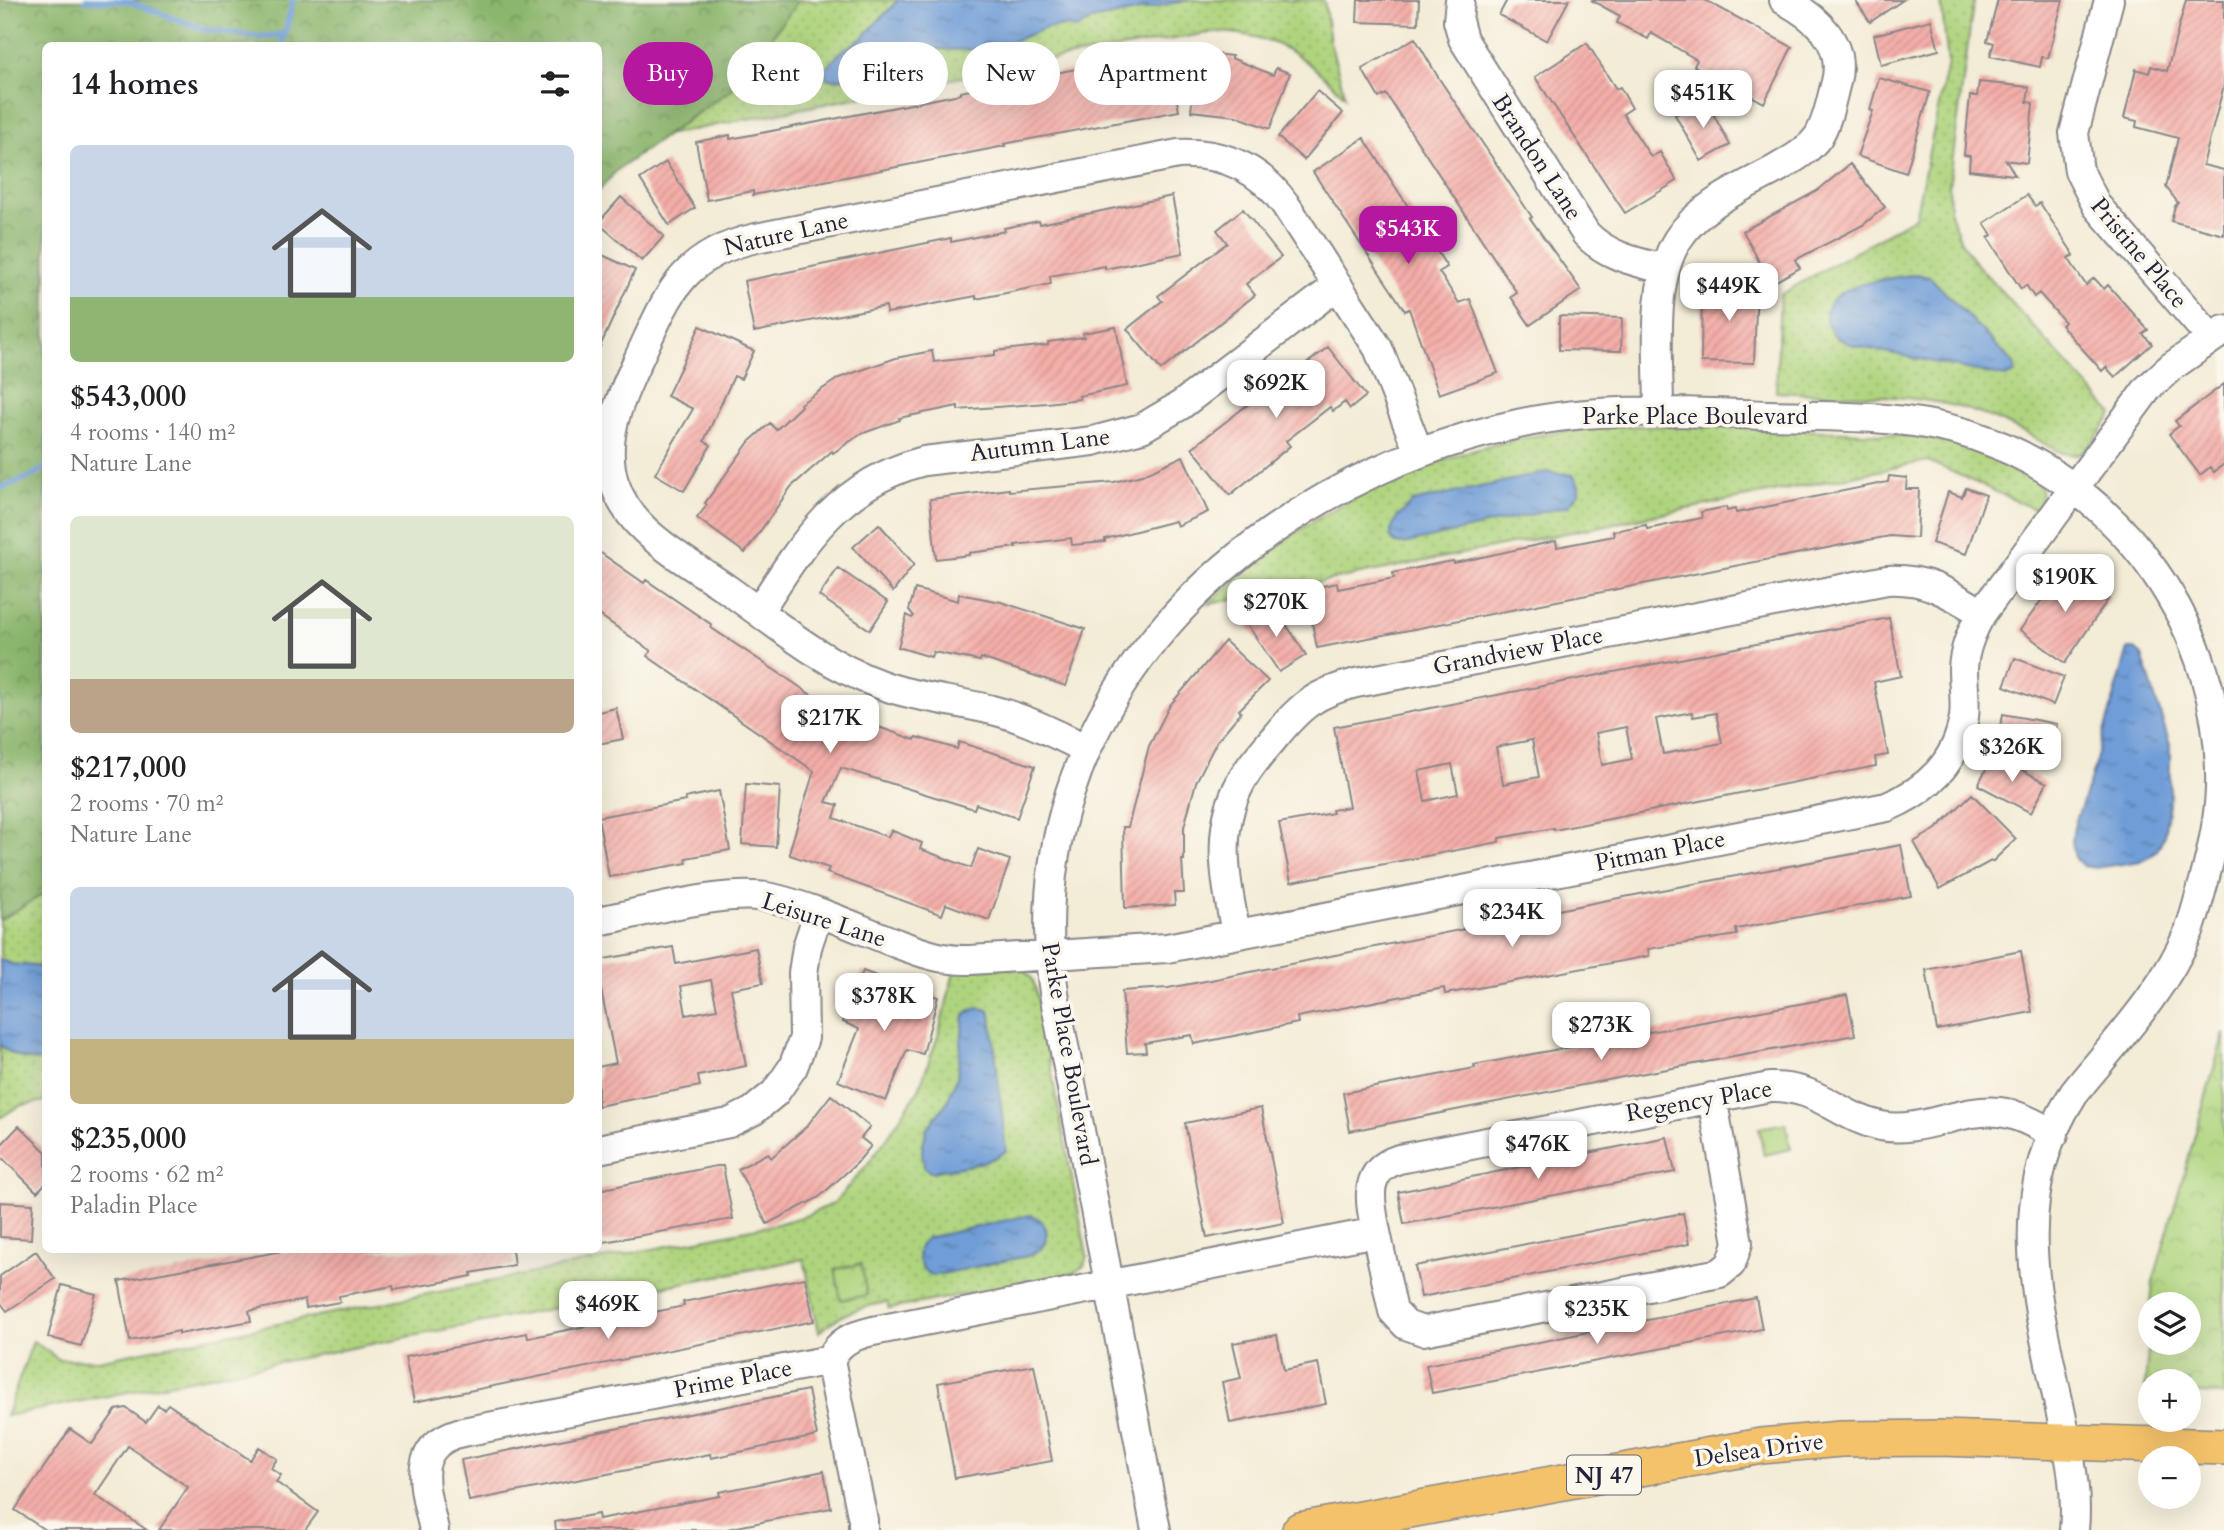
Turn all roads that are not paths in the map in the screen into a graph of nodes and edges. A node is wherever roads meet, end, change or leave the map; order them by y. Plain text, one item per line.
1 (1460, 0) edge
2 (1784, 0) edge
3 (2109, 0) edge
4 (1664, 269) junction
5 (1338, 285) junction
6 (2218, 334) edge
7 (1659, 411) junction
8 (1419, 453) junction
9 (2074, 487) junction
10 (759, 611) junction
11 (1982, 612) junction
12 (1085, 748) junction
13 (818, 914) junction
14 (602, 920) edge
15 (1236, 933) junction
16 (1049, 955) junction
17 (1712, 1097) junction
18 (2054, 1134) junction
19 (602, 1148) edge
20 (1376, 1232) junction
21 (1110, 1284) junction
22 (830, 1360) junction
23 (2067, 1444) junction
24 (2224, 1447) edge
25 (434, 1530) edge
26 (863, 1530) edge
27 (1156, 1530) edge
28 (1300, 1530) edge
29 (2074, 1530) edge

1 - 4 street, Brandon Lane
2 - 4 street
3 - 6 street, Pristine Place
4 - 7 street
5 - 8 street, Nature Lane
5 - 10 street, Autumn Lane
5 - 10 street, Nature Lane
6 - 9 street, Pristine Place
7 - 8 street, Parke Place Boulevard
7 - 9 street, Parke Place Boulevard
8 - 12 street, Parke Place Boulevard
9 - 11 street, Pitman Place
9 - 18 street, Parke Place Boulevard
10 - 12 street, Nature Lane
11 - 15 street, Pitman Place
11 - 15 street, Grandview Place
12 - 16 street, Parke Place Boulevard
13 - 14 street, Leisure Lane
13 - 16 street, Leisure Lane
13 - 19 street
15 - 16 street, Pitman Place
16 - 21 street, Parke Place Boulevard
17 - 18 street, Regency Place
17 - 20 street, Regency Place
17 - 20 street, Regency Place
18 - 23 street, Parke Place Boulevard
20 - 21 street
21 - 22 street
21 - 27 street, Parke Place Boulevard
22 - 25 street, Prime Place
22 - 26 street
23 - 24 main road, Delsea Drive / NJ 47
23 - 28 main road, Delsea Drive / NJ 47
23 - 29 street, Parke Place Boulevard

